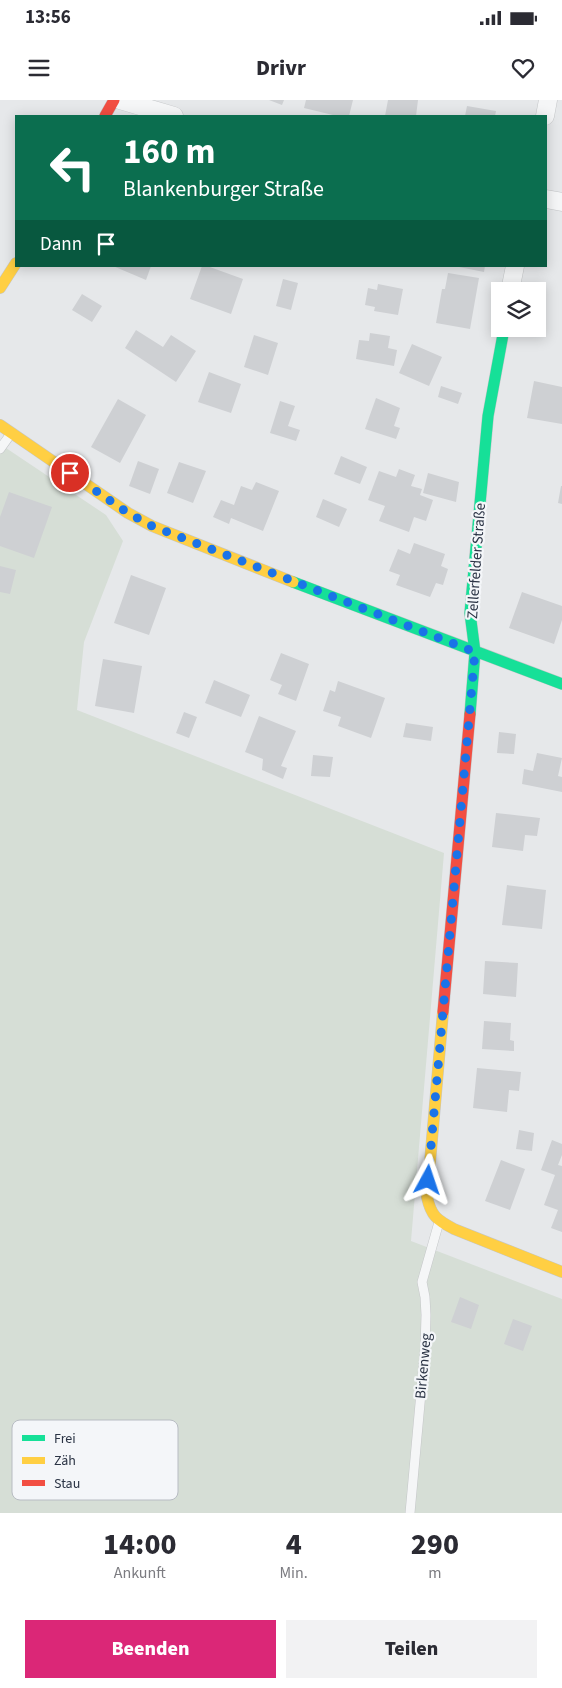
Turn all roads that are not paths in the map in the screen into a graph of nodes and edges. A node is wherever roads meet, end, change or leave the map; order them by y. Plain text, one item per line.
1 (114, 100) edge
2 (120, 100) edge
3 (548, 100) edge
4 (105, 115) edge
5 (171, 115) edge
6 (545, 115) edge
7 (547, 200) edge
8 (562, 202) edge
9 (15, 265) edge
10 (515, 267) edge
11 (512, 282) edge
12 (0, 288) edge
13 (503, 337) edge
14 (0, 425) edge
15 (11, 432) junction
16 (0, 449) edge
17 (475, 652) junction
18 (562, 684) edge
19 (440, 1221) junction
20 (562, 1272) edge
21 (410, 1513) edge

1 - 4 street
2 - 5 street
3 - 6 street
7 - 8 street
9 - 12 street
10 - 11 street
13 - 17 street, Zellerfelder Straße
14 - 15 street
15 - 16 lane
15 - 17 street
17 - 18 street
17 - 19 street, Zellerfelder Straße
19 - 20 street
19 - 21 lane, Birkenweg

